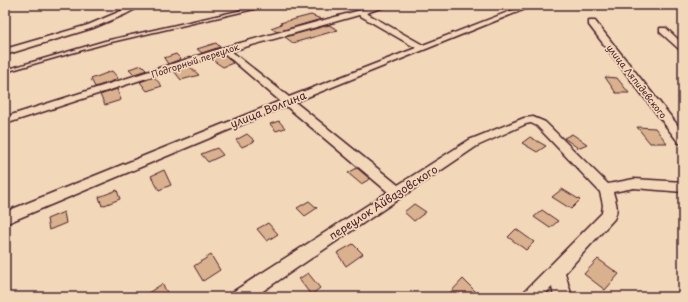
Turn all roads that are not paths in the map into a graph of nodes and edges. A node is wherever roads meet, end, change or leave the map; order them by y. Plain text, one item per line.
1 (140, 5) edge
2 (233, 5) edge
3 (384, 5) edge
4 (532, 5) edge
5 (359, 12) junction
6 (592, 22) dead end
7 (663, 30) dead end
8 (422, 48) junction
9 (683, 48) edge
10 (225, 50) junction
11 (5, 52) edge
12 (5, 71) edge
13 (288, 101) junction
14 (5, 121) edge
15 (683, 140) edge
16 (683, 187) edge
17 (606, 190) junction
18 (397, 192) junction
19 (5, 218) edge
20 (556, 270) junction
21 (240, 297) edge
22 (531, 297) edge
23 (563, 297) edge

1 - 11 street
2 - 12 lane
3 - 5 street, Подгорный переулок
4 - 8 street, улица Волгина
5 - 8 street
5 - 10 street, Подгорный переулок
6 - 15 street, улица Ляпидевского
7 - 9 street
8 - 13 street, улица Волгина
10 - 13 street
10 - 14 street, Подгорный переулок
13 - 18 street
13 - 19 street, улица Волгина
16 - 17 street
17 - 18 street, переулок Айвазовского
17 - 20 street
18 - 21 street, переулок Айвазовского
20 - 22 street
20 - 23 street

